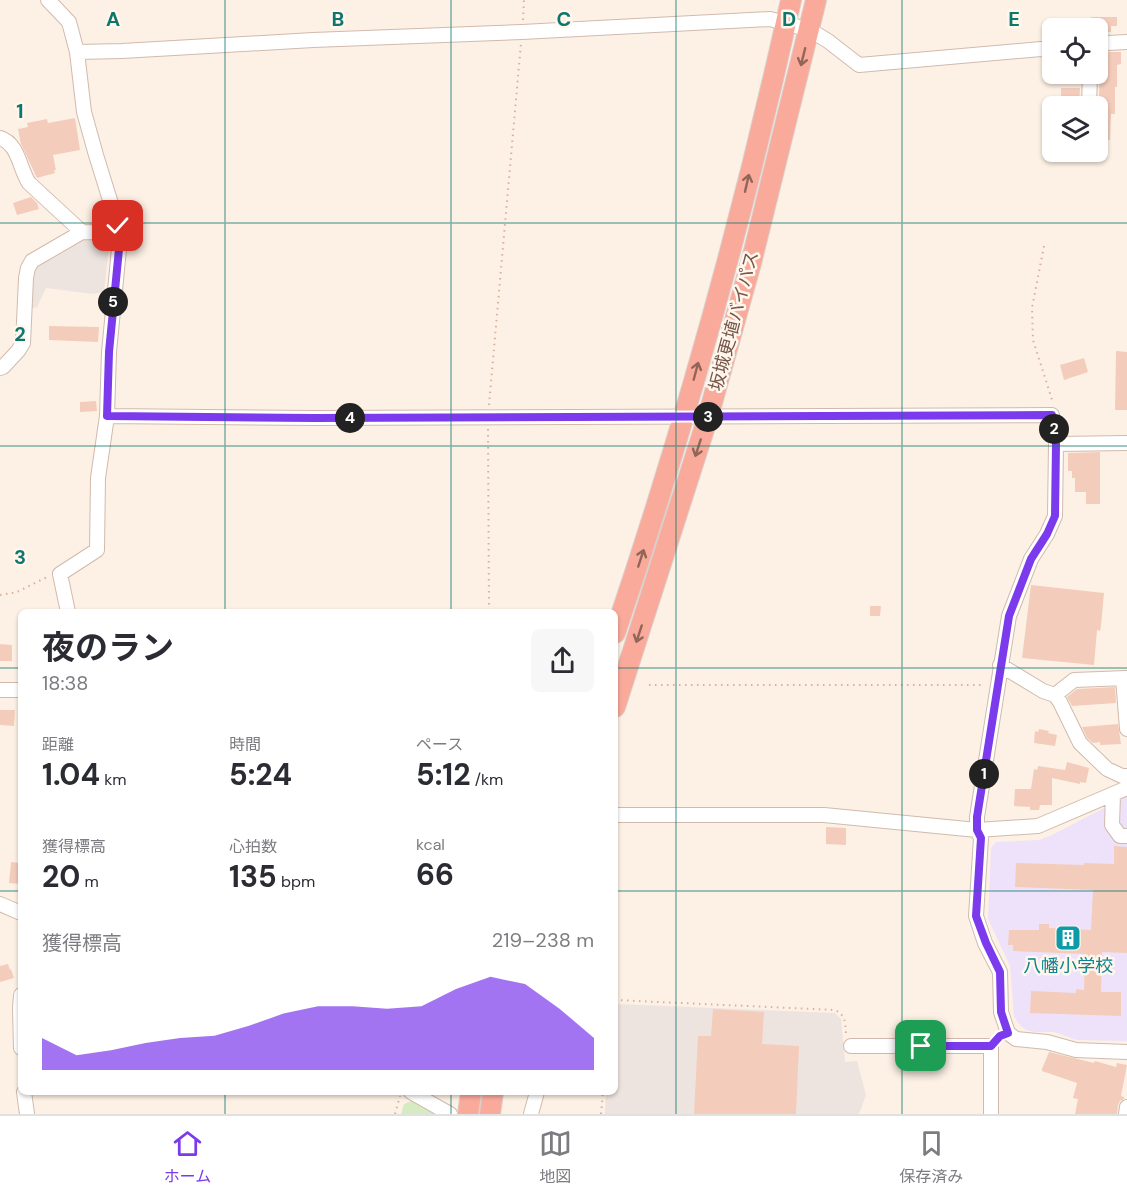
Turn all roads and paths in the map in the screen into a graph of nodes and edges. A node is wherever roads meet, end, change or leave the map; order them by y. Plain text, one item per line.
1 (48, 0) edge
2 (525, 0) edge
3 (791, 0) edge
4 (816, 0) edge
5 (786, 23) junction
6 (810, 30) junction
7 (522, 32) junction
8 (1127, 42) edge
9 (1108, 43) edge
10 (1042, 49) edge
11 (76, 52) junction
12 (0, 138) edge
13 (82, 232) junction
14 (118, 233) junction
15 (1044, 246) dead end
16 (0, 368) edge
17 (1052, 415) junction
18 (107, 416) junction
19 (684, 416) junction
20 (488, 417) junction
21 (708, 417) junction
22 (1127, 443) edge
23 (1056, 444) junction
24 (60, 574) junction
25 (0, 595) edge
26 (67, 609) edge
27 (489, 609) edge
28 (618, 624) edge
29 (1000, 665) junction
30 (1125, 678) edge
31 (649, 685) dead end
32 (997, 685) junction
33 (0, 690) edge
34 (18, 690) edge
35 (1054, 694) junction
36 (618, 698) edge
37 (1127, 729) edge
38 (1127, 776) edge
39 (1127, 788) edge
40 (1113, 794) junction
41 (618, 815) edge
42 (977, 830) junction
43 (1127, 836) edge
44 (0, 904) edge
45 (18, 912) edge
46 (618, 1000) edge
47 (1008, 1033) junction
48 (851, 1046) joint
49 (991, 1046) junction
50 (1127, 1052) edge
51 (24, 1095) edge
52 (400, 1095) edge
53 (416, 1095) edge
54 (471, 1095) edge
55 (493, 1095) edge
56 (536, 1095) edge
57 (603, 1095) edge
58 (1127, 1107) edge
59 (27, 1114) edge
60 (395, 1114) edge
61 (450, 1114) edge
62 (468, 1114) edge
63 (490, 1114) edge
64 (531, 1114) edge
65 (601, 1114) edge
66 (991, 1114) edge
67 (1126, 1114) edge

1 - 11 street
2 - 7 path
3 - 5 highway, 坂城更埴バイパス
4 - 6 highway, 坂城更埴バイパス
5 - 6 street
5 - 7 street
19 -> 5 highway, 坂城更埴バイパス
6 - 10 street
6 -> 21 highway, 坂城更埴バイパス
7 - 11 street
7 - 20 path
8 - 9 street
11 - 14 street
12 - 13 street
13 - 14 street
13 - 16 street
14 - 18 street
15 - 17 path
17 - 21 street
17 - 23 street
18 - 20 street
18 - 24 street
19 - 20 street
19 - 21 street
28 -> 19 highway, 坂城更埴バイパス
20 - 27 path
21 -> 36 highway, 坂城更埴バイパス
22 - 23 street
23 - 29 street
24 - 25 path
24 - 26 street
29 - 32 street
29 - 35 street
30 - 35 street
30 - 37 street
31 - 32 path
32 - 42 street
33 - 34 street
35 - 38 street
39 - 40 street
40 - 42 street
40 - 43 street
41 - 42 street
42 - 47 street
44 - 45 street
46 - 48 path
47 - 49 street
47 - 50 street
48 - 49 street
49 - 66 street
51 - 59 street
52 - 60 path
53 - 61 street
54 - 62 highway
55 - 63 highway
56 - 64 street
57 - 65 path
58 - 67 street

